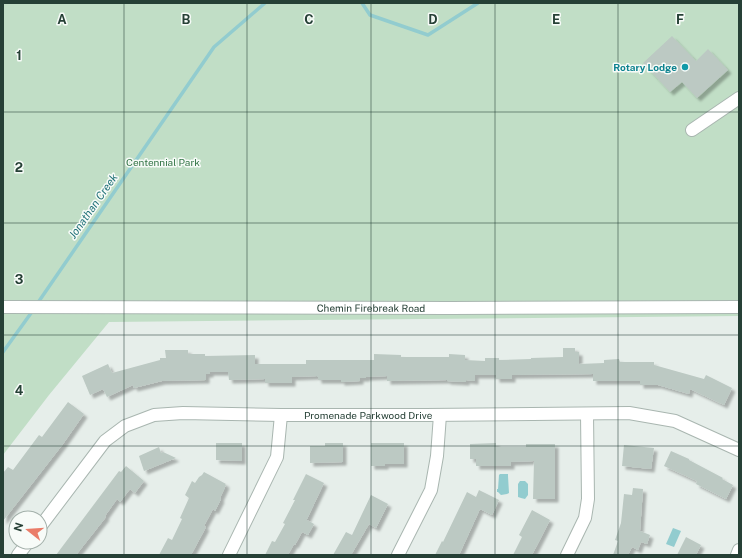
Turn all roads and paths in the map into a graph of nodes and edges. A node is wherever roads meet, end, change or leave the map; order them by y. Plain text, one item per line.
1 (739, 98) edge
2 (692, 130) dead end
3 (3, 307) edge
4 (739, 307) edge
5 (587, 414) junction
6 (281, 415) junction
7 (440, 415) junction
8 (739, 450) edge
9 (48, 516) edge
10 (739, 550) edge
11 (229, 555) edge
12 (398, 555) edge
13 (567, 555) edge
14 (737, 555) edge

1 - 2 street
3 - 4 street, Chemin Firebreak Road
5 - 7 street, Promenade Parkwood Drive
5 - 8 street, Promenade Parkwood Drive
5 - 13 street
6 - 7 street, Promenade Parkwood Drive
6 - 9 street, Promenade Parkwood Drive
6 - 11 street
7 - 12 street
10 - 14 street

